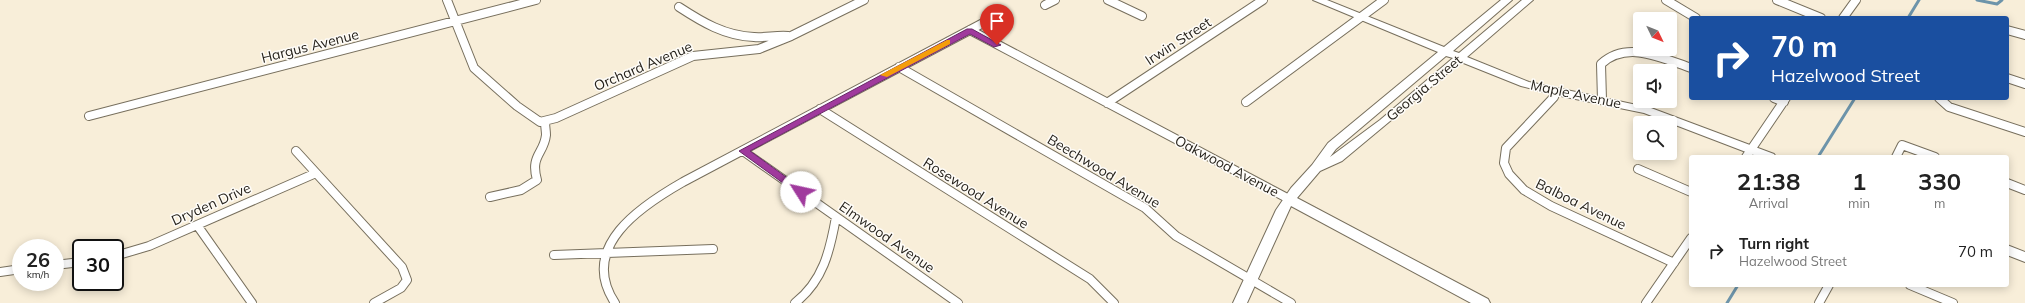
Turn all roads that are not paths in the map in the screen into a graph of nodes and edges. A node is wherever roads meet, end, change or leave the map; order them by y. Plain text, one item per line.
1 (448, 0) edge
2 (536, 0) edge
3 (864, 0) edge
4 (1054, 0) edge
5 (1108, 0) edge
6 (1263, 0) edge
7 (1318, 0) edge
8 (1384, 0) edge
9 (1507, 0) edge
10 (1528, 0) edge
11 (1666, 0) edge
12 (1777, 0) edge
13 (1856, 0) edge
14 (1045, 5) dead end
15 (678, 7) dead end
16 (1002, 13) dead end
17 (1142, 16) dead end
18 (1693, 16) edge
19 (1816, 16) edge
20 (1844, 16) edge
21 (1360, 18) junction
22 (456, 21) junction
23 (970, 30) junction
24 (2009, 31) edge
25 (2025, 35) edge
26 (791, 36) junction
27 (1446, 51) junction
28 (1461, 58) junction
29 (899, 67) junction
30 (1689, 67) edge
31 (2009, 79) edge
32 (2025, 84) edge
33 (1556, 92) junction
34 (1602, 100) junction
35 (1785, 100) edge
36 (1942, 100) edge
37 (1246, 102) dead end
38 (1107, 103) junction
39 (820, 109) junction
40 (89, 116) dead end
41 (545, 122) junction
42 (2025, 132) edge
43 (296, 151) dead end
44 (744, 151) junction
45 (1748, 153) edge
46 (1759, 155) edge
47 (1897, 155) edge
48 (1930, 155) edge
49 (1316, 168) junction
50 (1638, 169) dead end
51 (316, 173) junction
52 (2009, 184) edge
53 (2025, 190) edge
54 (1689, 191) edge
55 (490, 197) dead end
56 (1289, 199) junction
57 (836, 217) junction
58 (197, 226) junction
59 (1689, 241) edge
60 (713, 249) dead end
61 (2009, 251) edge
62 (124, 253) edge
63 (608, 253) junction
64 (554, 254) dead end
65 (2025, 257) edge
66 (1674, 263) junction
67 (12, 270) edge
68 (0, 272) edge
69 (1251, 279) junction
70 (1828, 287) edge
71 (1915, 287) edge
72 (252, 303) edge
73 (374, 303) edge
74 (615, 303) edge
75 (795, 303) edge
76 (958, 303) edge
77 (1114, 303) edge
78 (1240, 303) edge
79 (1291, 303) edge
80 (1483, 303) edge
81 (1646, 303) edge
82 (1819, 303) edge
83 (1953, 303) edge

1 - 22 street
2 - 22 street, Hargus Avenue
3 - 26 street, Orchard Avenue
4 - 14 street
5 - 17 street
6 - 38 street, Irwin Street
7 - 21 main road, Maple Avenue
8 - 21 street
9 - 27 main road, Georgia Street
10 - 28 main road, Georgia Street
11 - 18 street
12 - 19 street
13 - 20 street
15 - 26 street
16 - 23 street
21 - 27 main road, Maple Avenue
21 - 37 street
22 - 40 street, Hargus Avenue
22 - 41 street, Orchard Avenue
23 - 29 street
23 - 38 street, Oakwood Avenue
24 - 25 street
26 - 41 street, Orchard Avenue
27 - 28 main road, Maple Avenue
27 - 49 main road, Georgia Street
28 - 33 main road, Maple Avenue
28 - 49 main road, Georgia Street
29 - 39 street
29 - 69 street, Beechwood Avenue
30 - 34 street
31 - 32 street
33 - 34 main road, Maple Avenue
33 - 66 street, Balboa Avenue
34 - 45 main road, Maple Avenue
35 - 45 street
36 - 42 street
38 - 56 street, Oakwood Avenue
39 - 44 street
39 - 77 street, Rosewood Avenue
41 - 55 street
43 - 51 street
44 - 57 street, Elmwood Avenue
44 - 63 street
45 - 46 main road, Maple Avenue
47 - 48 street
49 - 56 main road, Georgia Street
50 - 54 street
51 - 58 street, Dryden Drive
51 - 73 street
52 - 53 street
56 - 69 main road, Georgia Street
56 - 80 main road, Oakwood Avenue
57 - 75 street
57 - 76 street, Elmwood Avenue
58 - 62 street, Dryden Drive
58 - 72 street
59 - 66 street
60 - 63 street
61 - 65 main road
63 - 64 street
63 - 74 street
66 - 81 street
67 - 68 street
69 - 78 main road, Georgia Street
69 - 79 street, Beechwood Avenue
70 - 82 street
71 - 83 street

